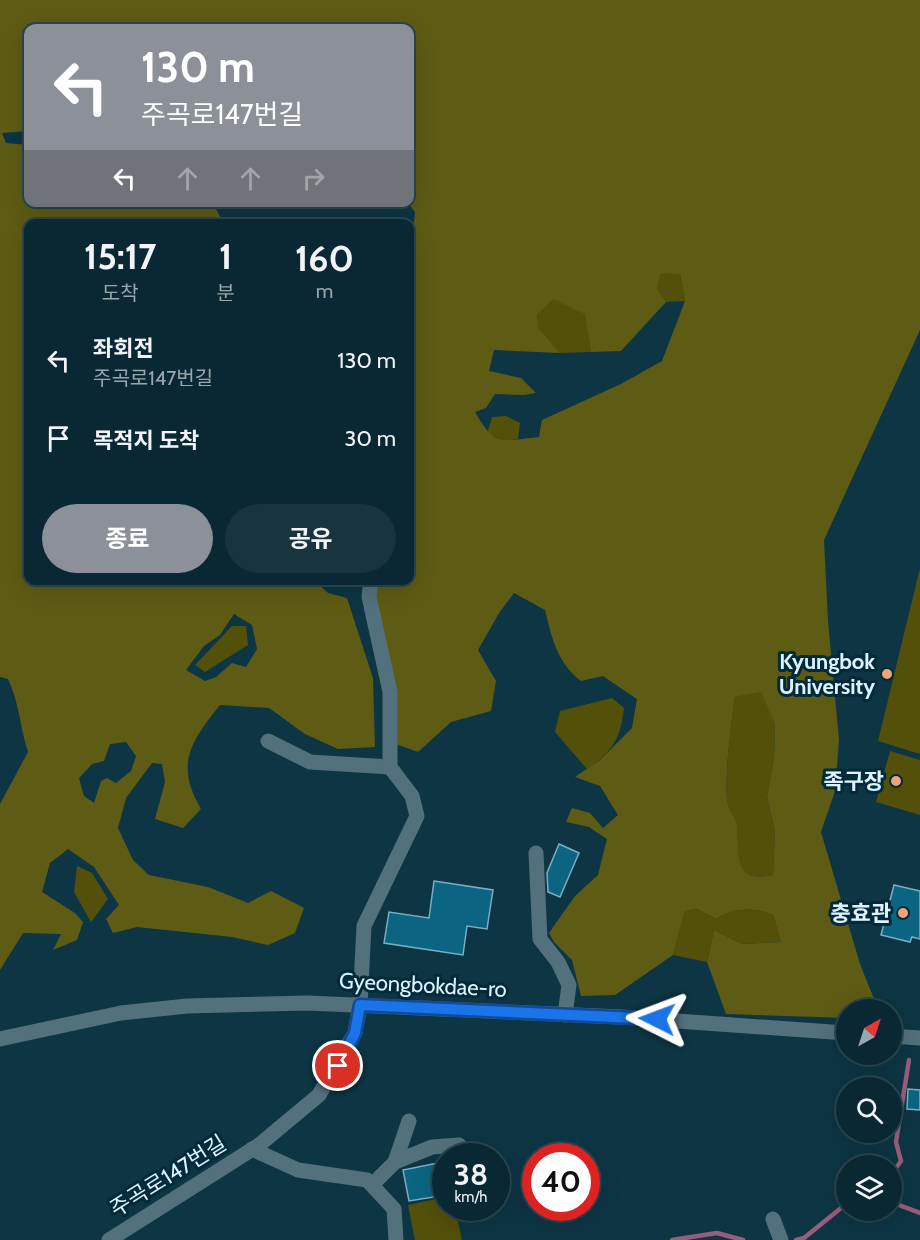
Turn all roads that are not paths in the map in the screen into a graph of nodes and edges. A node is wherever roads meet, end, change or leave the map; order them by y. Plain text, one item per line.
1 (370, 585) edge
2 (268, 741) dead end
3 (390, 767) junction
4 (536, 853) dead end
5 (360, 1005) junction
6 (565, 1015) junction
7 (836, 1032) edge
8 (902, 1037) edge
9 (920, 1038) edge
10 (0, 1039) edge
11 (409, 1121) dead end
12 (432, 1147) edge
13 (252, 1149) junction
14 (395, 1162) junction
15 (372, 1185) junction
16 (773, 1219) dead end
17 (780, 1237) edge
18 (109, 1240) edge
19 (396, 1240) edge

1 - 3 street
2 - 3 street
3 - 5 street, 주곡로147번길
4 - 6 street
5 - 6 street, Gyeongbokdae-ro
5 - 10 street, Gyeongbokdae-ro
5 - 13 street, 주곡로147번길
6 - 7 street, Gyeongbokdae-ro
8 - 9 street
11 - 14 street
12 - 14 street
13 - 15 street, 주곡로147번길
13 - 18 street, 주곡로147번길
14 - 15 street
15 - 19 street
16 - 17 street

